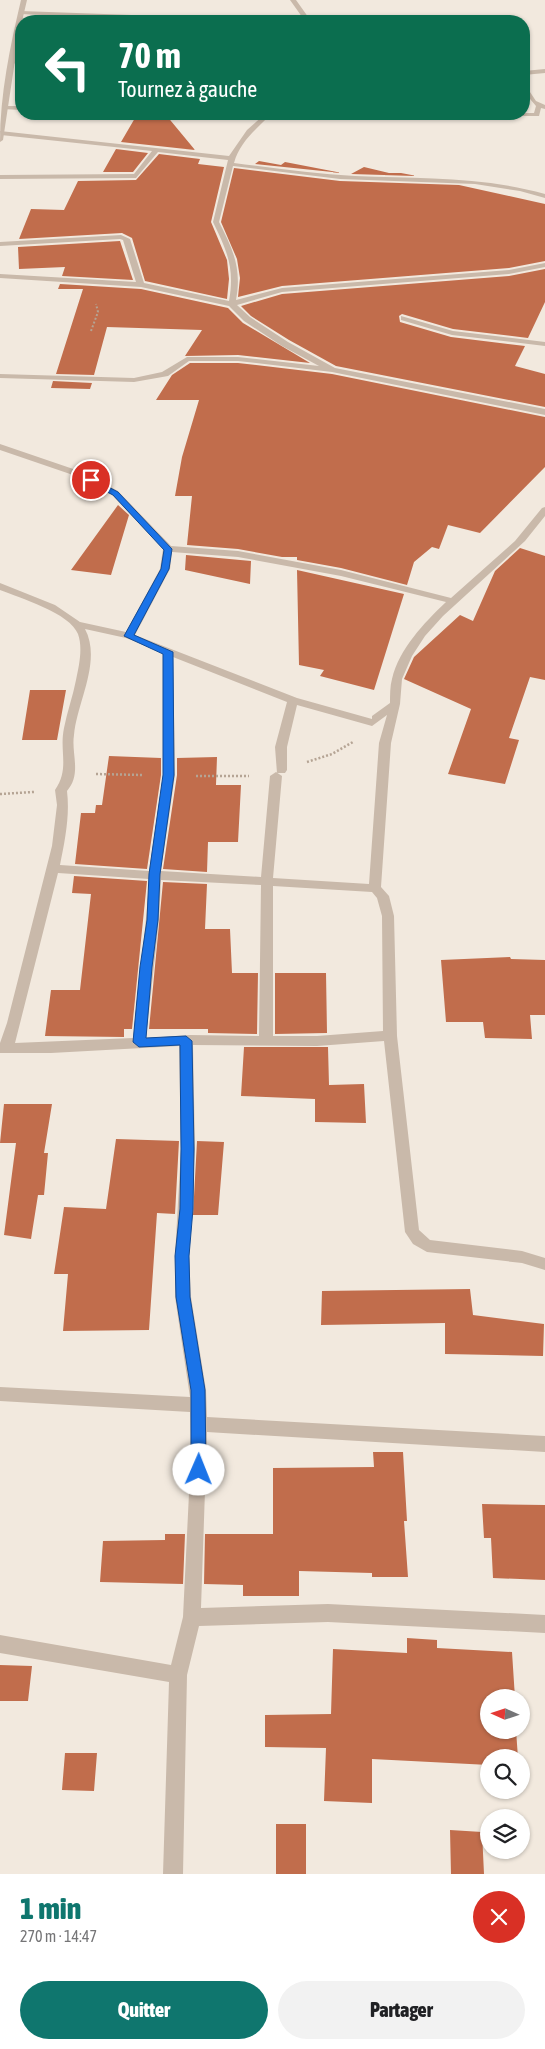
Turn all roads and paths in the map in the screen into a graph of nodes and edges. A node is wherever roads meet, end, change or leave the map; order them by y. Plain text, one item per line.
1 (24, 0) edge
2 (293, 0) edge
3 (21, 14) joint
4 (56, 15) edge
5 (304, 15) edge
6 (15, 46) edge
7 (12, 62) joint
8 (545, 71) edge
9 (530, 72) edge
10 (530, 97) edge
11 (542, 107) edge
12 (4, 108) junction
13 (15, 108) edge
14 (530, 116) edge
15 (261, 120) edge
16 (1, 137) edge
17 (157, 148) junction
18 (231, 161) junction
19 (0, 177) edge
20 (545, 195) edge
21 (0, 244) edge
22 (545, 265) edge
23 (0, 276) edge
24 (141, 285) junction
25 (232, 304) junction
26 (404, 318) dead end
27 (545, 344) edge
28 (332, 370) junction
29 (0, 376) edge
30 (545, 412) edge
31 (0, 447) edge
32 (545, 510) edge
33 (168, 549) junction
34 (0, 586) edge
35 (453, 601) junction
36 (77, 624) junction
37 (129, 636) junction
38 (168, 652) junction
39 (293, 700) junction
40 (394, 704) junction
41 (374, 721) junction
42 (278, 773) junction
43 (168, 775) junction
44 (70, 776) junction
45 (61, 790) junction
46 (0, 794) edge
47 (51, 869) junction
48 (155, 874) junction
49 (266, 882) junction
50 (375, 888) junction
51 (390, 1036) junction
52 (266, 1040) junction
53 (186, 1041) junction
54 (139, 1042) junction
55 (4, 1048) edge
56 (545, 1264) edge
57 (0, 1394) edge
58 (198, 1405) junction
59 (198, 1424) junction
60 (545, 1444) edge
61 (192, 1616) junction
62 (545, 1624) edge
63 (0, 1644) edge
64 (178, 1675) junction
65 (173, 1874) edge

1 - 3 street
2 - 5 street
3 - 4 street
6 - 7 street
7 - 12 street
8 - 9 street
10 - 11 street
11 - 14 street
12 - 13 street
12 - 16 street
15 - 18 street
16 - 17 street
17 - 18 street
17 - 19 street
18 - 20 street
18 - 25 street
21 - 24 street
22 - 25 street
23 - 24 street
24 - 25 street
25 - 28 street
26 - 27 street
28 - 29 street
28 - 30 street
31 - 33 street
32 - 35 street
33 - 35 street
33 - 37 street
34 - 36 street
35 - 40 street
36 - 37 street
36 - 44 street
37 - 38 street
38 - 39 street
38 - 43 street
39 - 41 street
39 - 42 street
40 - 41 street
40 - 50 street
41 - 42 path
42 - 43 path
42 - 49 street
43 - 44 path
43 - 48 street
44 - 45 street
45 - 46 path
45 - 47 street
47 - 48 street
47 - 55 street
48 - 49 street
48 - 54 street
49 - 50 street
49 - 52 street
50 - 51 street
51 - 52 street
51 - 56 street
52 - 53 street
53 - 54 street
53 - 58 street
54 - 55 street
57 - 58 street
58 - 59 street
59 - 60 street
59 - 61 street
61 - 62 street
61 - 64 street
63 - 64 street
64 - 65 street

